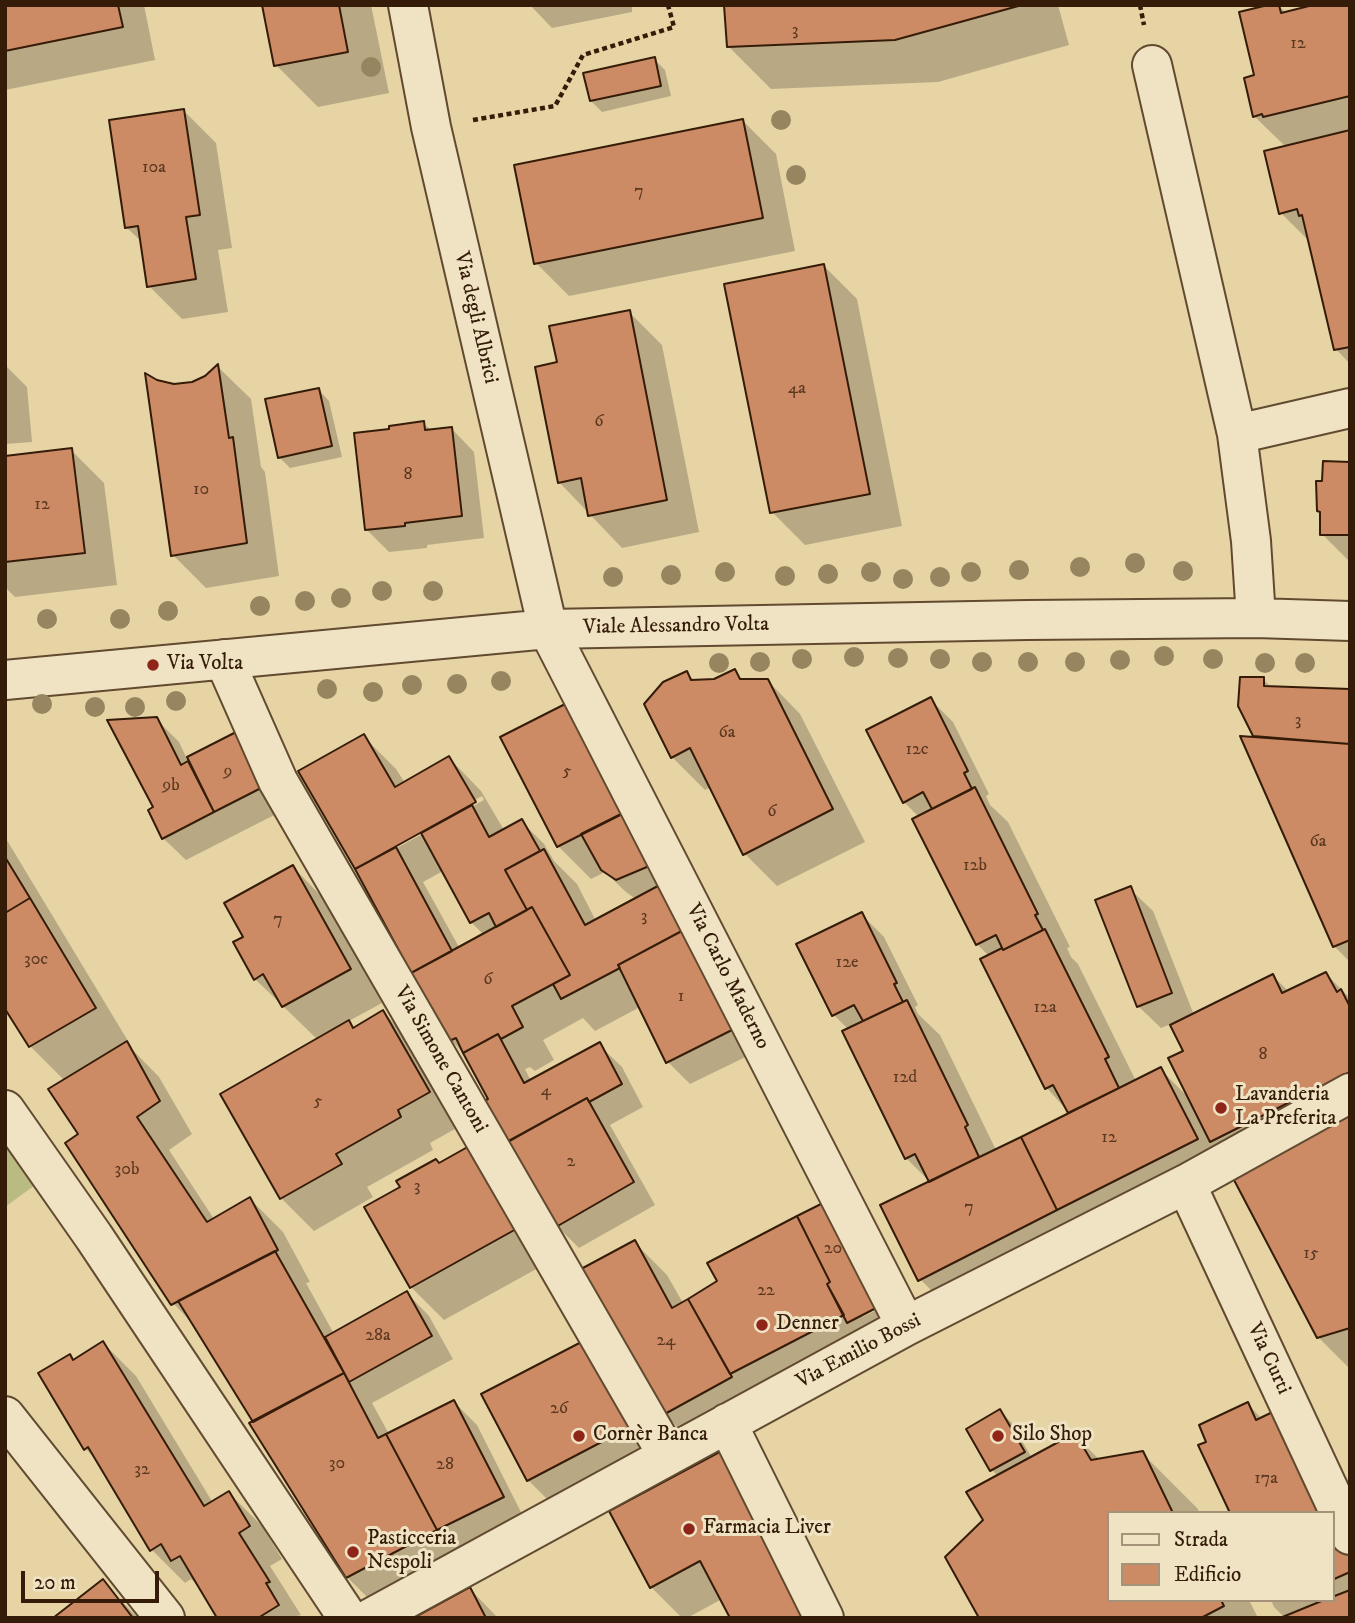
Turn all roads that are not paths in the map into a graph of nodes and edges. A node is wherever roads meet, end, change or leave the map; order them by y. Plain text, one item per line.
1 (408, 5) edge
2 (1153, 65) dead end
3 (1350, 408) edge
4 (1237, 434) junction
5 (1256, 618) junction
6 (1350, 621) edge
7 (548, 629) junction
8 (224, 659) junction
9 (5, 680) edge
10 (1350, 1093) edge
11 (5, 1110) edge
12 (1186, 1184) junction
13 (906, 1326) junction
14 (5, 1416) edge
15 (727, 1423) junction
16 (668, 1456) junction
17 (1350, 1535) edge
18 (165, 1618) edge
19 (348, 1618) edge
20 (371, 1618) edge
21 (824, 1618) edge

1 - 7 street, Via degli Albrici
2 - 4 street
3 - 4 street
4 - 5 street
5 - 6 street, Viale Alessandro Volta
5 - 7 street, Viale Alessandro Volta
7 - 8 street, Viale Alessandro Volta
7 - 13 street, Via Carlo Maderno
8 - 9 street, Viale Alessandro Volta
8 - 16 street, Via Simone Cantoni
10 - 12 street, Via Emilio Bossi
11 - 19 street
12 - 13 street, Via Emilio Bossi
12 - 17 street, Via Curti
13 - 15 street, Via Emilio Bossi
14 - 18 street
15 - 16 street, Via Emilio Bossi
15 - 21 street
16 - 20 street, Via Emilio Bossi

